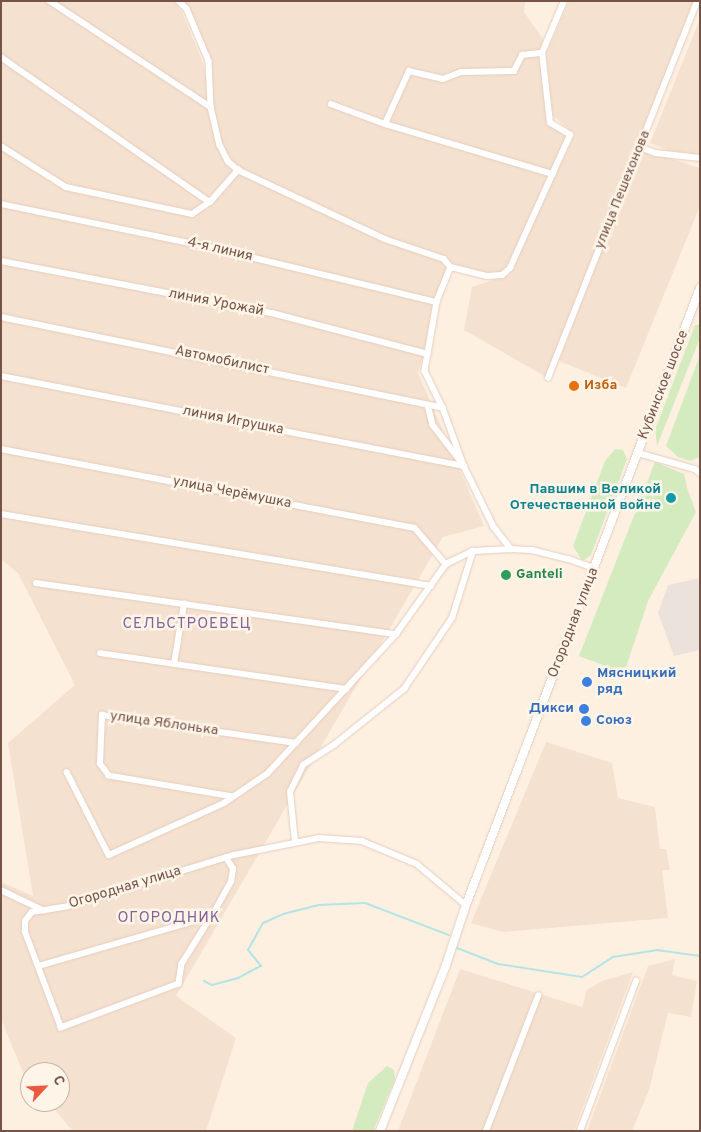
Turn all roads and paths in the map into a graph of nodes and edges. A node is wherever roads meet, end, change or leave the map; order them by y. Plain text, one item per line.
1 (50, 1) edge
2 (179, 1) edge
3 (564, 1) edge
4 (697, 1) edge
5 (542, 54) junction
6 (1, 57) edge
7 (331, 104) dead end
8 (211, 107) junction
9 (386, 124) junction
10 (1, 146) edge
11 (640, 147) junction
12 (700, 158) edge
13 (238, 170) junction
14 (553, 174) junction
15 (210, 202) junction
16 (1, 204) edge
17 (1, 261) edge
18 (451, 267) junction
19 (700, 288) edge
20 (437, 302) junction
21 (1, 317) edge
22 (428, 354) junction
23 (1, 376) edge
24 (548, 378) dead end
25 (428, 405) junction
26 (443, 408) junction
27 (1, 449) edge
28 (638, 453) junction
29 (464, 466) junction
30 (700, 473) edge
31 (1, 514) edge
32 (511, 548) junction
33 (473, 551) junction
34 (446, 564) junction
35 (594, 568) junction
36 (36, 583) dead end
37 (431, 586) junction
38 (184, 604) junction
39 (396, 634) junction
40 (100, 653) dead end
41 (174, 664) junction
42 (346, 689) junction
43 (296, 743) junction
44 (67, 772) dead end
45 (233, 797) junction
46 (295, 842) junction
47 (226, 858) junction
48 (1, 890) edge
49 (466, 905) junction
50 (42, 910) junction
51 (212, 916) junction
52 (39, 966) junction
53 (636, 981) dead end
54 (538, 996) dead end
55 (380, 1131) edge
56 (486, 1131) edge
57 (580, 1131) edge

1 - 8 street
2 - 8 street
3 - 5 street
4 - 11 street, улица Пешехонова
5 - 9 street
5 - 14 street
6 - 15 street
7 - 9 street
8 - 13 street
9 - 14 street
10 - 15 street
11 - 12 street
11 - 24 street, улица Пешехонова
13 - 15 street
13 - 18 street
14 - 18 street
16 - 20 street, 4-я линия
17 - 22 street, линия Урожай
18 - 20 street
19 - 28 main road, Кубинское шоссе
20 - 22 street
21 - 25 street, Автомобилист
22 - 26 street
23 - 29 street, линия Игрушка
25 - 26 street, Автомобилист
25 - 29 street
26 - 29 street
27 - 34 street, улица Черёмушка
28 - 30 street
28 - 35 main road, Огородная улица
29 - 32 street
31 - 37 street
32 - 33 street
32 - 35 street
33 - 34 street
33 - 46 street
34 - 37 street
35 - 49 main road, Огородная улица
36 - 38 street
37 - 39 street
38 - 39 street
38 - 41 street
39 - 42 street
40 - 41 street
41 - 42 street
42 - 43 street
43 - 45 street
43 - 45 street, улица Яблонька
44 - 45 street
46 - 47 street, Огородная улица
46 - 49 street, Огородная улица
47 - 50 street, Огородная улица
47 - 51 street
48 - 50 street
49 - 55 main road, Огородная улица
50 - 52 street
51 - 52 street
51 - 52 street
53 - 57 street
54 - 56 street

